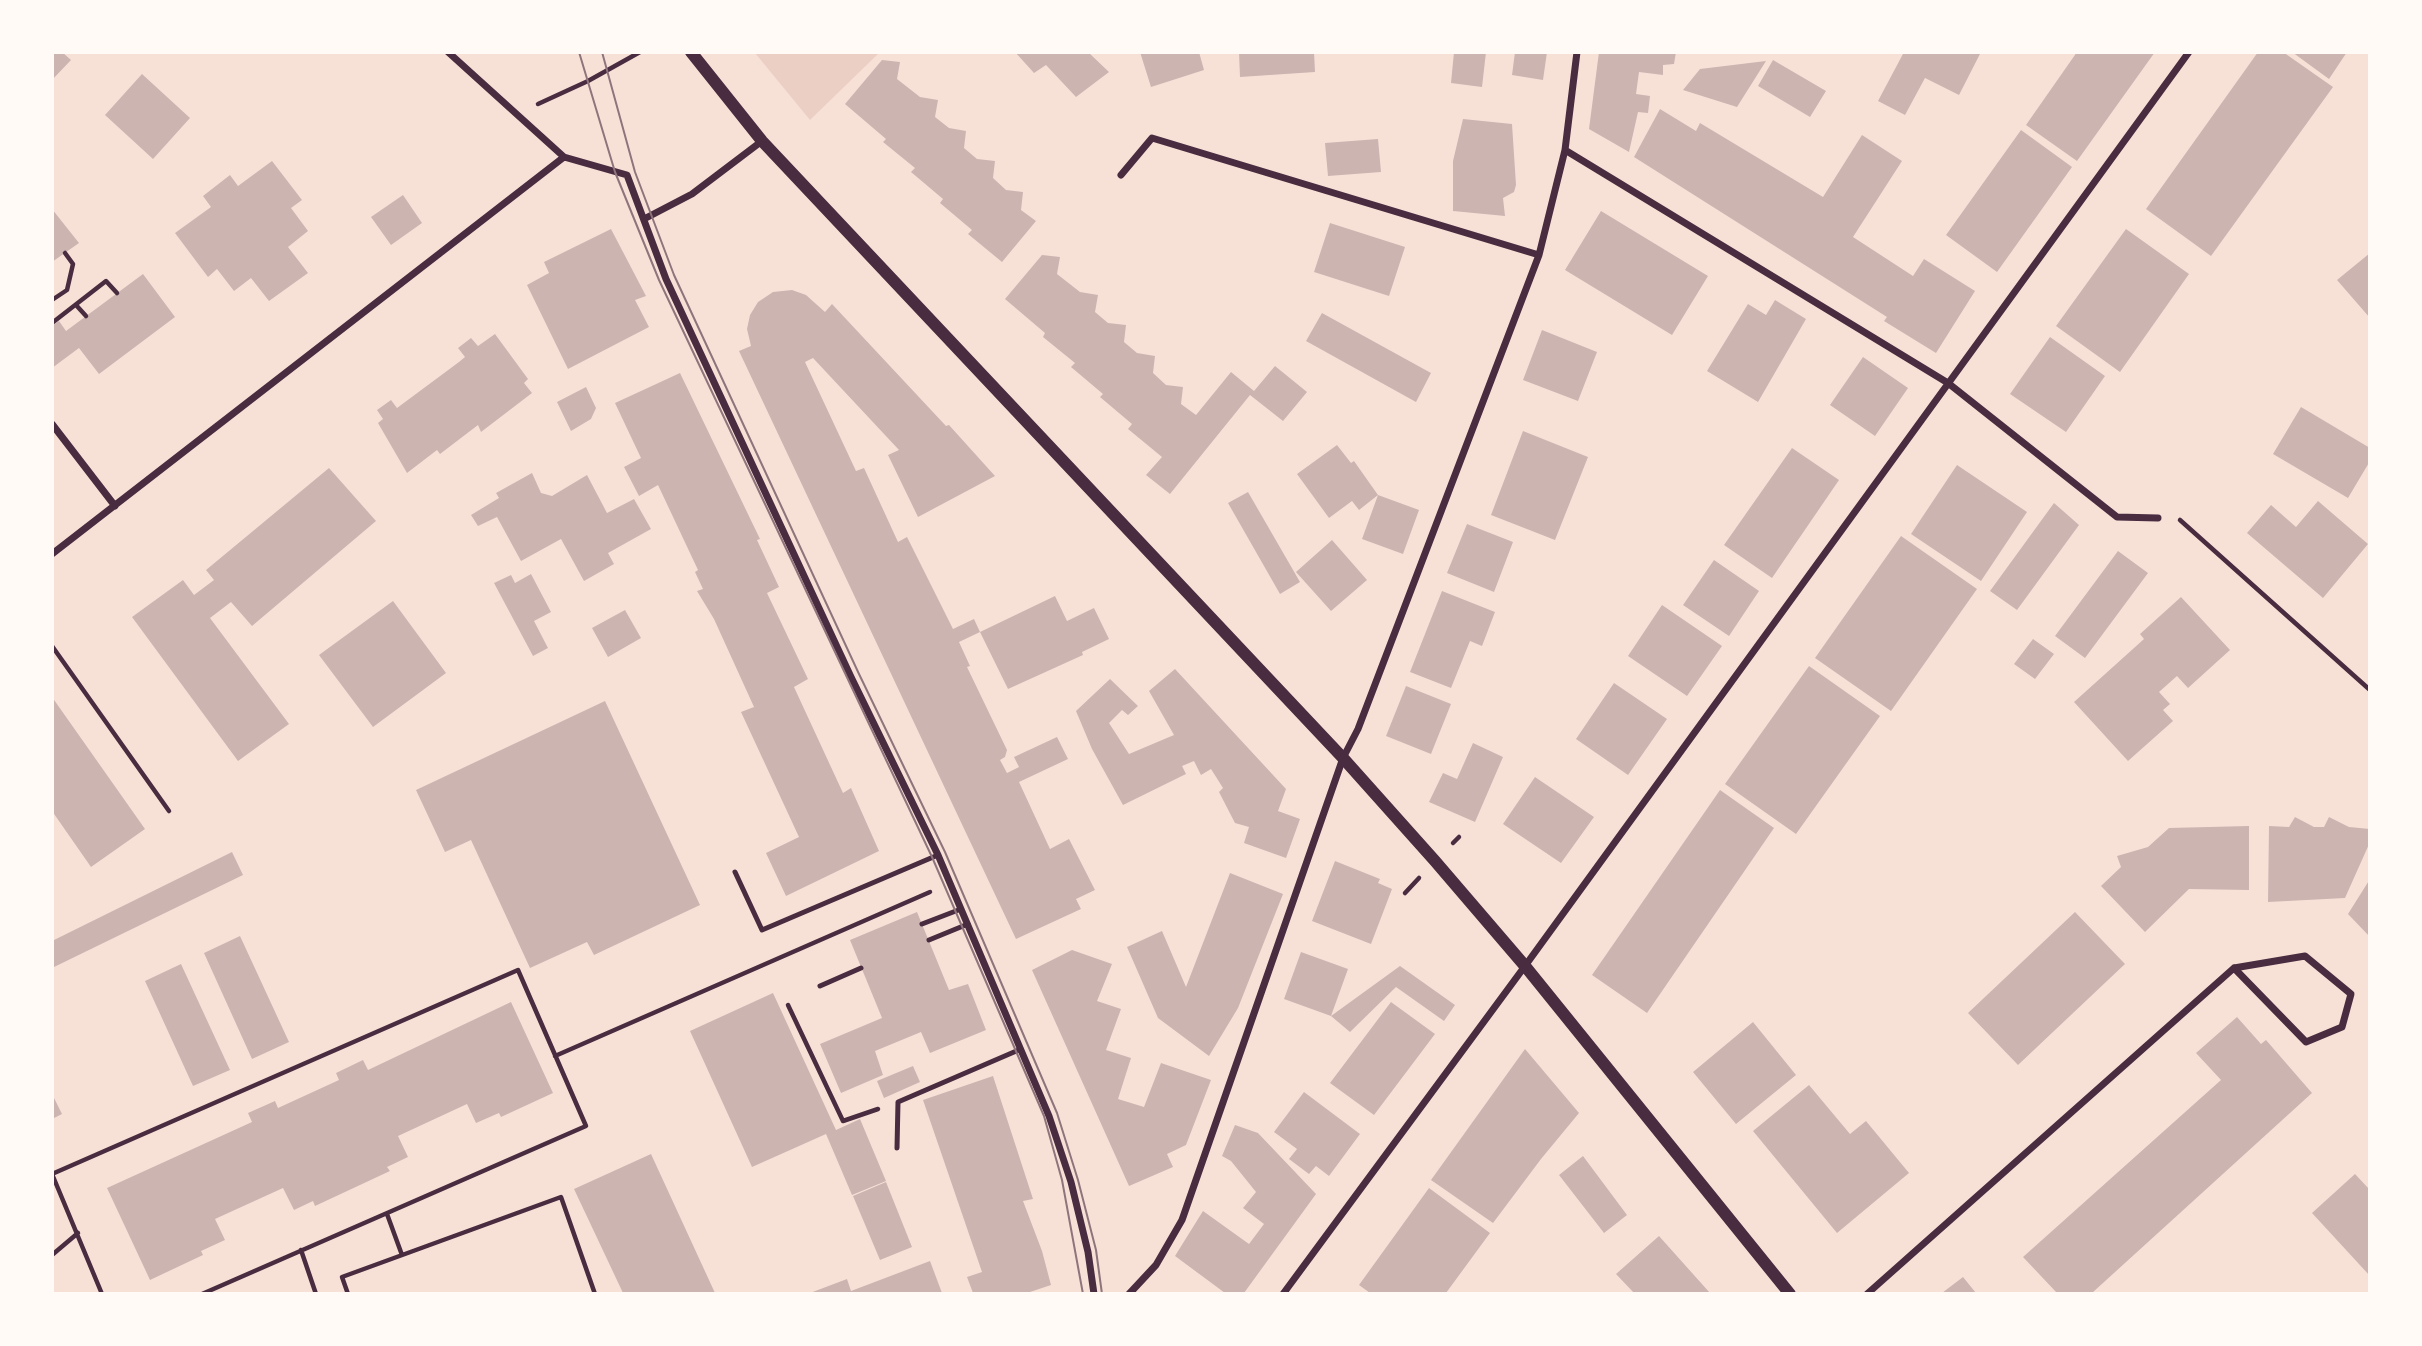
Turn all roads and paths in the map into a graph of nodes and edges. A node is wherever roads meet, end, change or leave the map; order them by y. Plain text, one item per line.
1 (448, 52) edge
2 (640, 52) edge
3 (691, 52) edge
4 (1577, 52) edge
5 (2189, 52) edge
6 (515, 114) junction
7 (762, 141) junction
8 (1564, 150) junction
9 (564, 157) junction
10 (1121, 175) dead end
11 (644, 219) junction
12 (65, 253) dead end
13 (1539, 256) junction
14 (117, 293) dead end
15 (52, 300) edge
16 (76, 305) junction
17 (86, 316) dead end
18 (52, 323) edge
19 (1948, 383) junction
20 (52, 424) edge
21 (115, 506) junction
22 (2158, 518) joint
23 (52, 555) edge
24 (52, 646) edge
25 (2370, 690) edge
26 (1343, 758) junction
27 (169, 811) dead end
28 (1459, 837) dead end
29 (1453, 843) dead end
30 (938, 855) junction
31 (736, 872) dead end
32 (950, 883) junction
33 (961, 909) junction
34 (922, 924) dead end
35 (968, 924) junction
36 (929, 940) dead end
37 (1525, 966) junction
38 (861, 968) dead end
39 (2234, 968) junction
40 (820, 986) dead end
41 (788, 1005) dead end
42 (1021, 1049) junction
43 (555, 1056) junction
44 (898, 1102) junction
45 (897, 1148) dead end
46 (52, 1174) edge
47 (387, 1214) junction
48 (78, 1233) junction
49 (301, 1251) junction
50 (52, 1255) edge
51 (402, 1255) junction
52 (101, 1291) edge
53 (93, 1293) edge
54 (202, 1293) edge
55 (316, 1293) edge
56 (348, 1293) edge
57 (595, 1293) edge
58 (1094, 1293) edge
59 (1129, 1293) edge
60 (1283, 1293) edge
61 (1790, 1293) edge
62 (1867, 1293) edge

1 - 6 street
2 - 6 path
3 - 7 street
4 - 8 street
5 - 19 street
6 - 9 street
7 - 11 street
7 - 26 street
8 - 13 street
8 - 19 street
9 - 11 street
9 - 21 street
10 - 13 street
11 - 30 street
12 - 15 path
13 - 26 street
14 - 16 path
16 - 17 path
16 - 18 path
19 - 22 street
19 - 37 street
20 - 21 street
21 - 23 street
22 - 25 path
24 - 27 path
26 - 37 street
26 - 59 street
28 - 29 path
30 - 31 lane
30 - 32 street
32 - 33 street
32 - 43 path
33 - 34 lane
33 - 35 street
35 - 36 lane
35 - 42 street
37 - 60 street
37 - 61 street
38 - 40 lane
39 - 39 street
39 - 62 street
41 - 44 path
42 - 44 lane
42 - 58 street
43 - 46 path
43 - 47 path
44 - 45 lane
46 - 48 path
47 - 49 path
47 - 51 path
48 - 50 path
48 - 52 path
49 - 54 path
49 - 55 path
51 - 56 path
51 - 57 path
52 - 53 path

